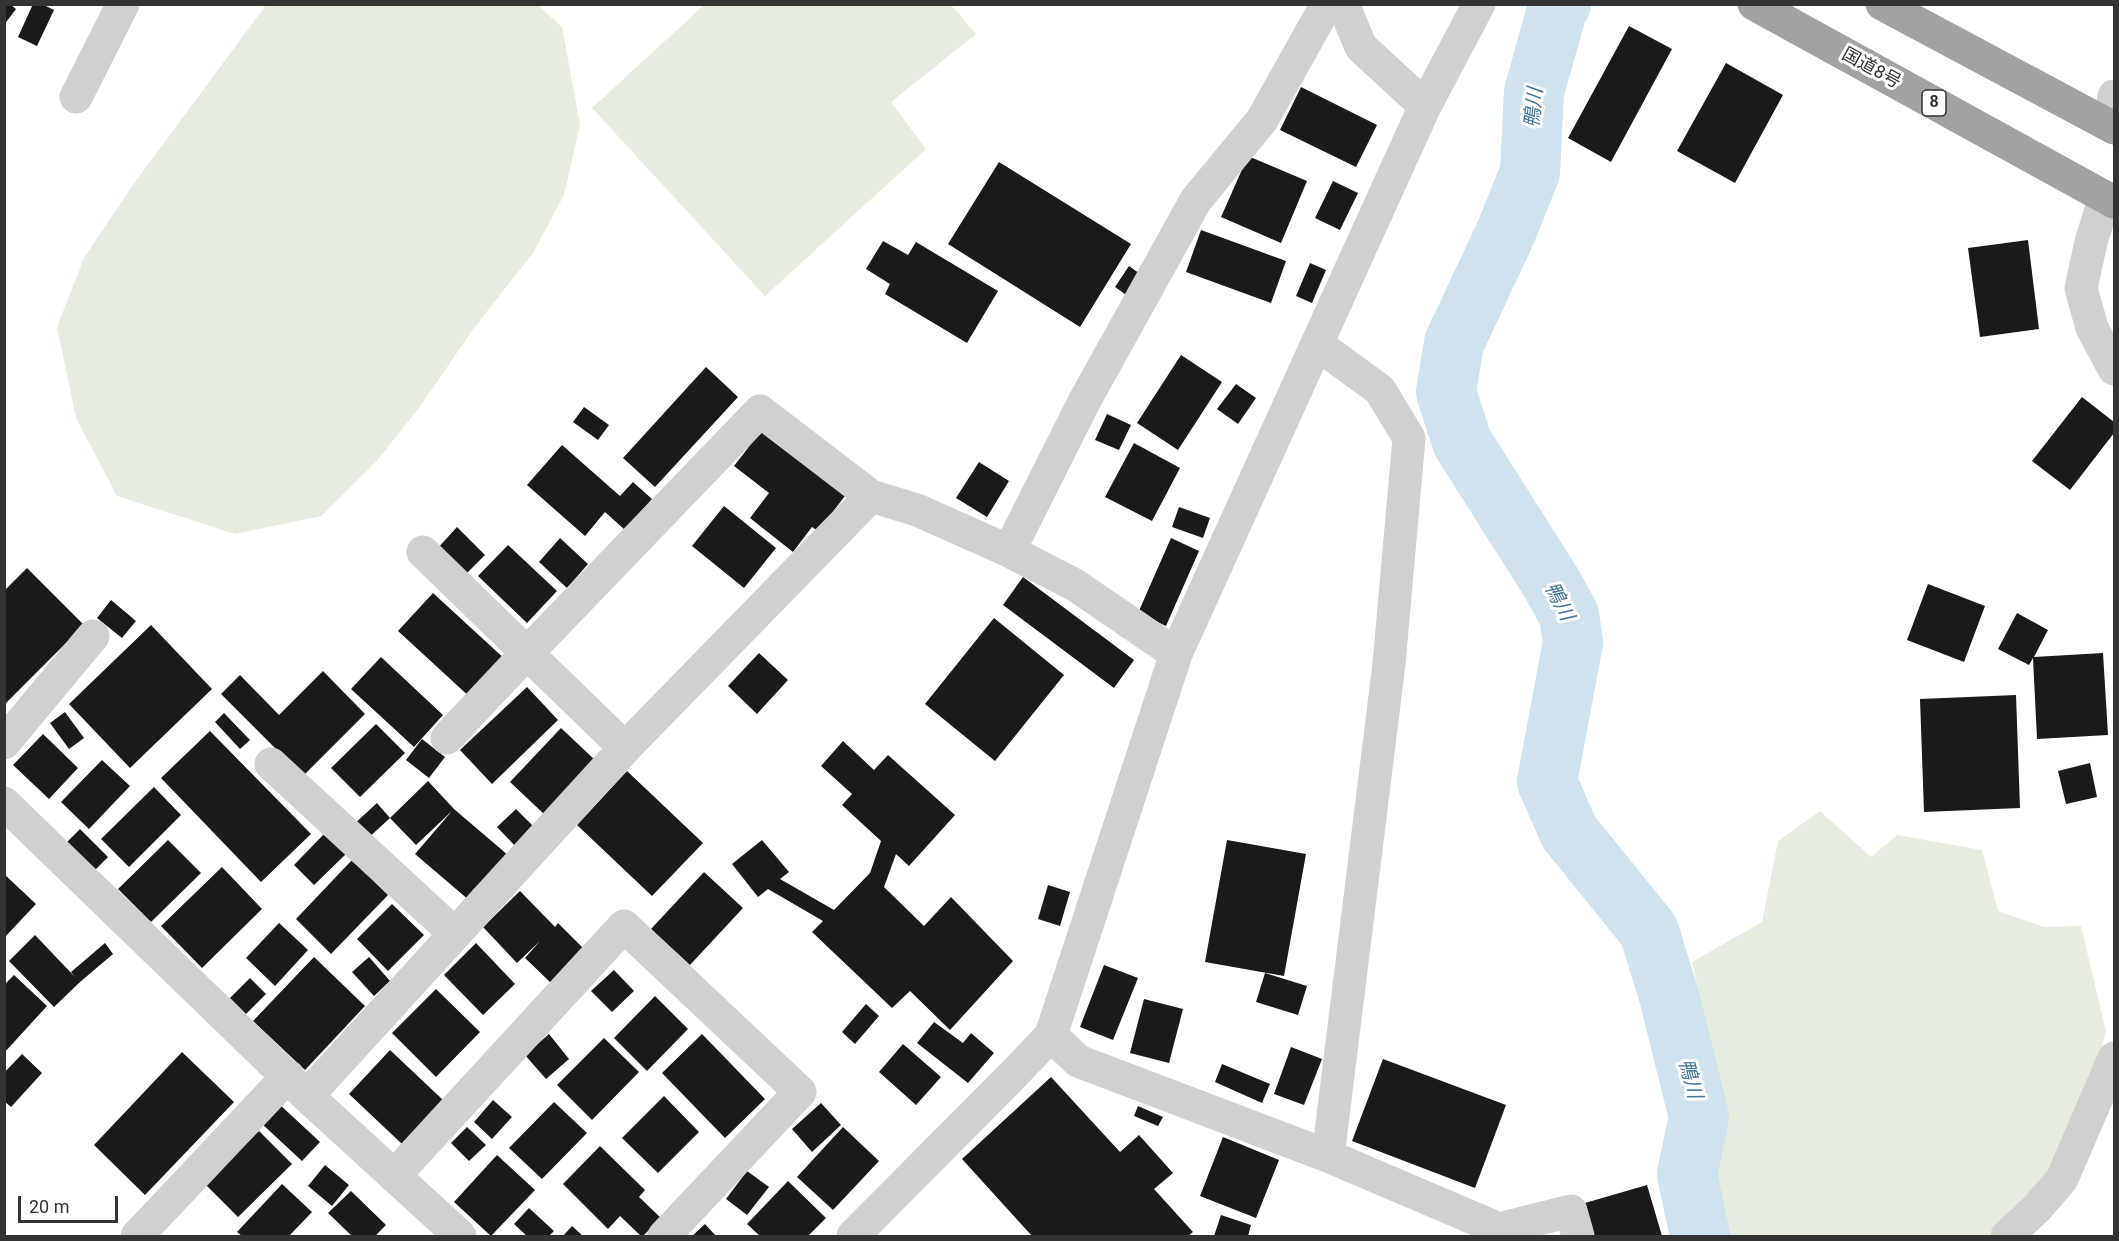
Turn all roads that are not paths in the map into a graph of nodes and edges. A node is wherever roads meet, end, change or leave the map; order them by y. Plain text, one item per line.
1 (123, 4) edge
2 (1327, 4) edge
3 (1343, 4) edge
4 (1479, 4) edge
5 (1754, 4) edge
6 (1882, 4) edge
7 (76, 98) dead end
8 (1425, 106) junction
9 (2113, 117) edge
10 (2110, 199) edge
11 (1317, 344) junction
12 (2115, 369) edge
13 (871, 496) junction
14 (1009, 551) junction
15 (423, 552) dead end
16 (93, 636) dead end
17 (527, 653) junction
18 (1176, 654) junction
19 (447, 738) dead end
20 (4, 743) edge
21 (625, 748) junction
22 (271, 764) dead end
23 (4, 802) edge
24 (455, 934) junction
25 (1051, 1035) junction
26 (2115, 1058) edge
27 (298, 1086) junction
28 (1328, 1156) junction
29 (394, 1176) junction
30 (1498, 1233) edge
31 (136, 1236) edge
32 (460, 1236) edge
33 (664, 1236) edge
34 (853, 1236) edge
35 (1578, 1236) edge
36 (2007, 1236) edge

1 - 7 street
2 - 14 street
3 - 8 street
4 - 8 street
5 - 10 highway, 国道8号 / 8
6 - 9 highway
8 - 11 street
10 - 12 street
11 - 18 street
11 - 28 street
13 - 14 street
13 - 17 street
13 - 21 street
14 - 18 street
15 - 17 street
16 - 20 street
17 - 19 street
17 - 21 street
18 - 25 street
21 - 24 street
22 - 24 street
23 - 27 street
24 - 27 street
25 - 28 street
25 - 34 street
26 - 36 street
27 - 29 street
27 - 31 street
28 - 30 street
29 - 32 street
29 - 33 street
30 - 35 street

